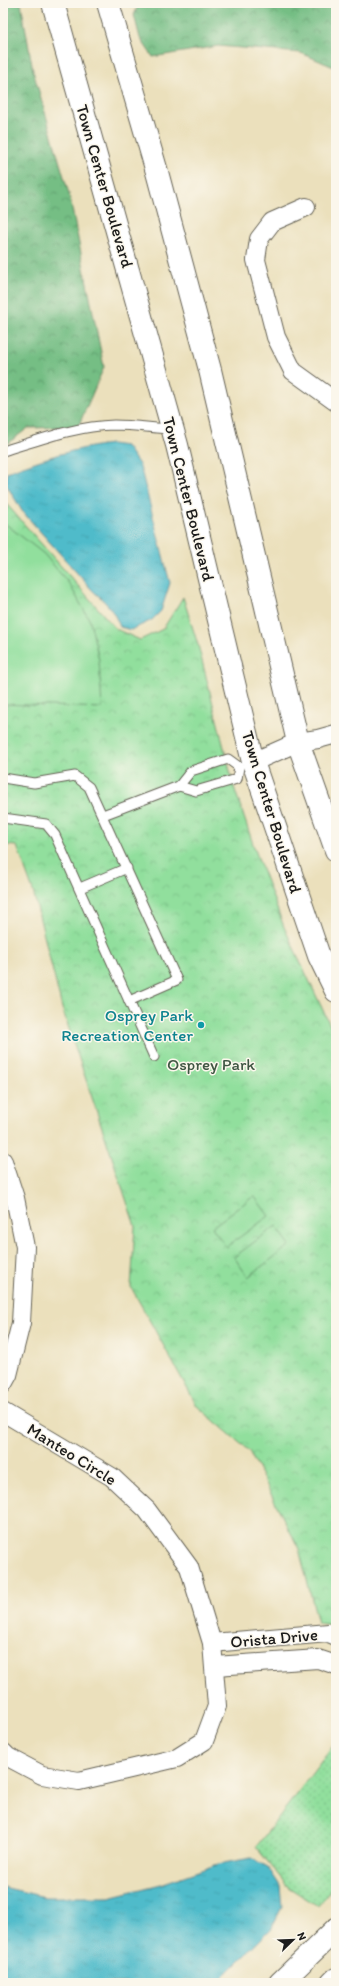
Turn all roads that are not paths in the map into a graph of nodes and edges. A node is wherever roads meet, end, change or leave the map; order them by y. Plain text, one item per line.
1 (53, 3) edge
2 (111, 13) edge
3 (306, 207) dead end
4 (336, 402) edge
5 (172, 429) junction
6 (3, 451) edge
7 (336, 734) edge
8 (298, 742) junction
9 (246, 764) junction
10 (3, 778) edge
11 (178, 786) junction
12 (103, 814) junction
13 (3, 818) edge
14 (336, 850) edge
15 (127, 868) junction
16 (80, 888) junction
17 (336, 991) edge
18 (129, 1001) junction
19 (154, 1057) dead end
20 (3, 1161) edge
21 (3, 1384) edge
22 (3, 1412) edge
23 (336, 1636) edge
24 (212, 1643) junction
25 (336, 1665) edge
26 (215, 1666) junction
27 (3, 1752) edge
28 (336, 1929) edge
29 (336, 1979) edge
30 (280, 1983) edge
31 (332, 1983) edge

1 - 5 street, Town Center Boulevard
2 - 8 street
3 - 4 street
5 - 6 lane
5 - 9 street, Town Center Boulevard
7 - 8 street
8 - 9 street
8 - 14 street
9 - 11 lane
9 - 11 lane
9 - 17 street, Town Center Boulevard
10 - 12 lane
11 - 12 lane
12 - 15 lane
13 - 16 lane
15 - 16 lane
15 - 18 lane
16 - 18 lane
18 - 19 lane
20 - 21 street
22 - 24 street, Manteo Circle
23 - 24 street, Orista Drive
24 - 26 street, Manteo Circle
25 - 26 street, Orista Drive
26 - 27 street, Manteo Circle
28 - 30 street
29 - 31 street

